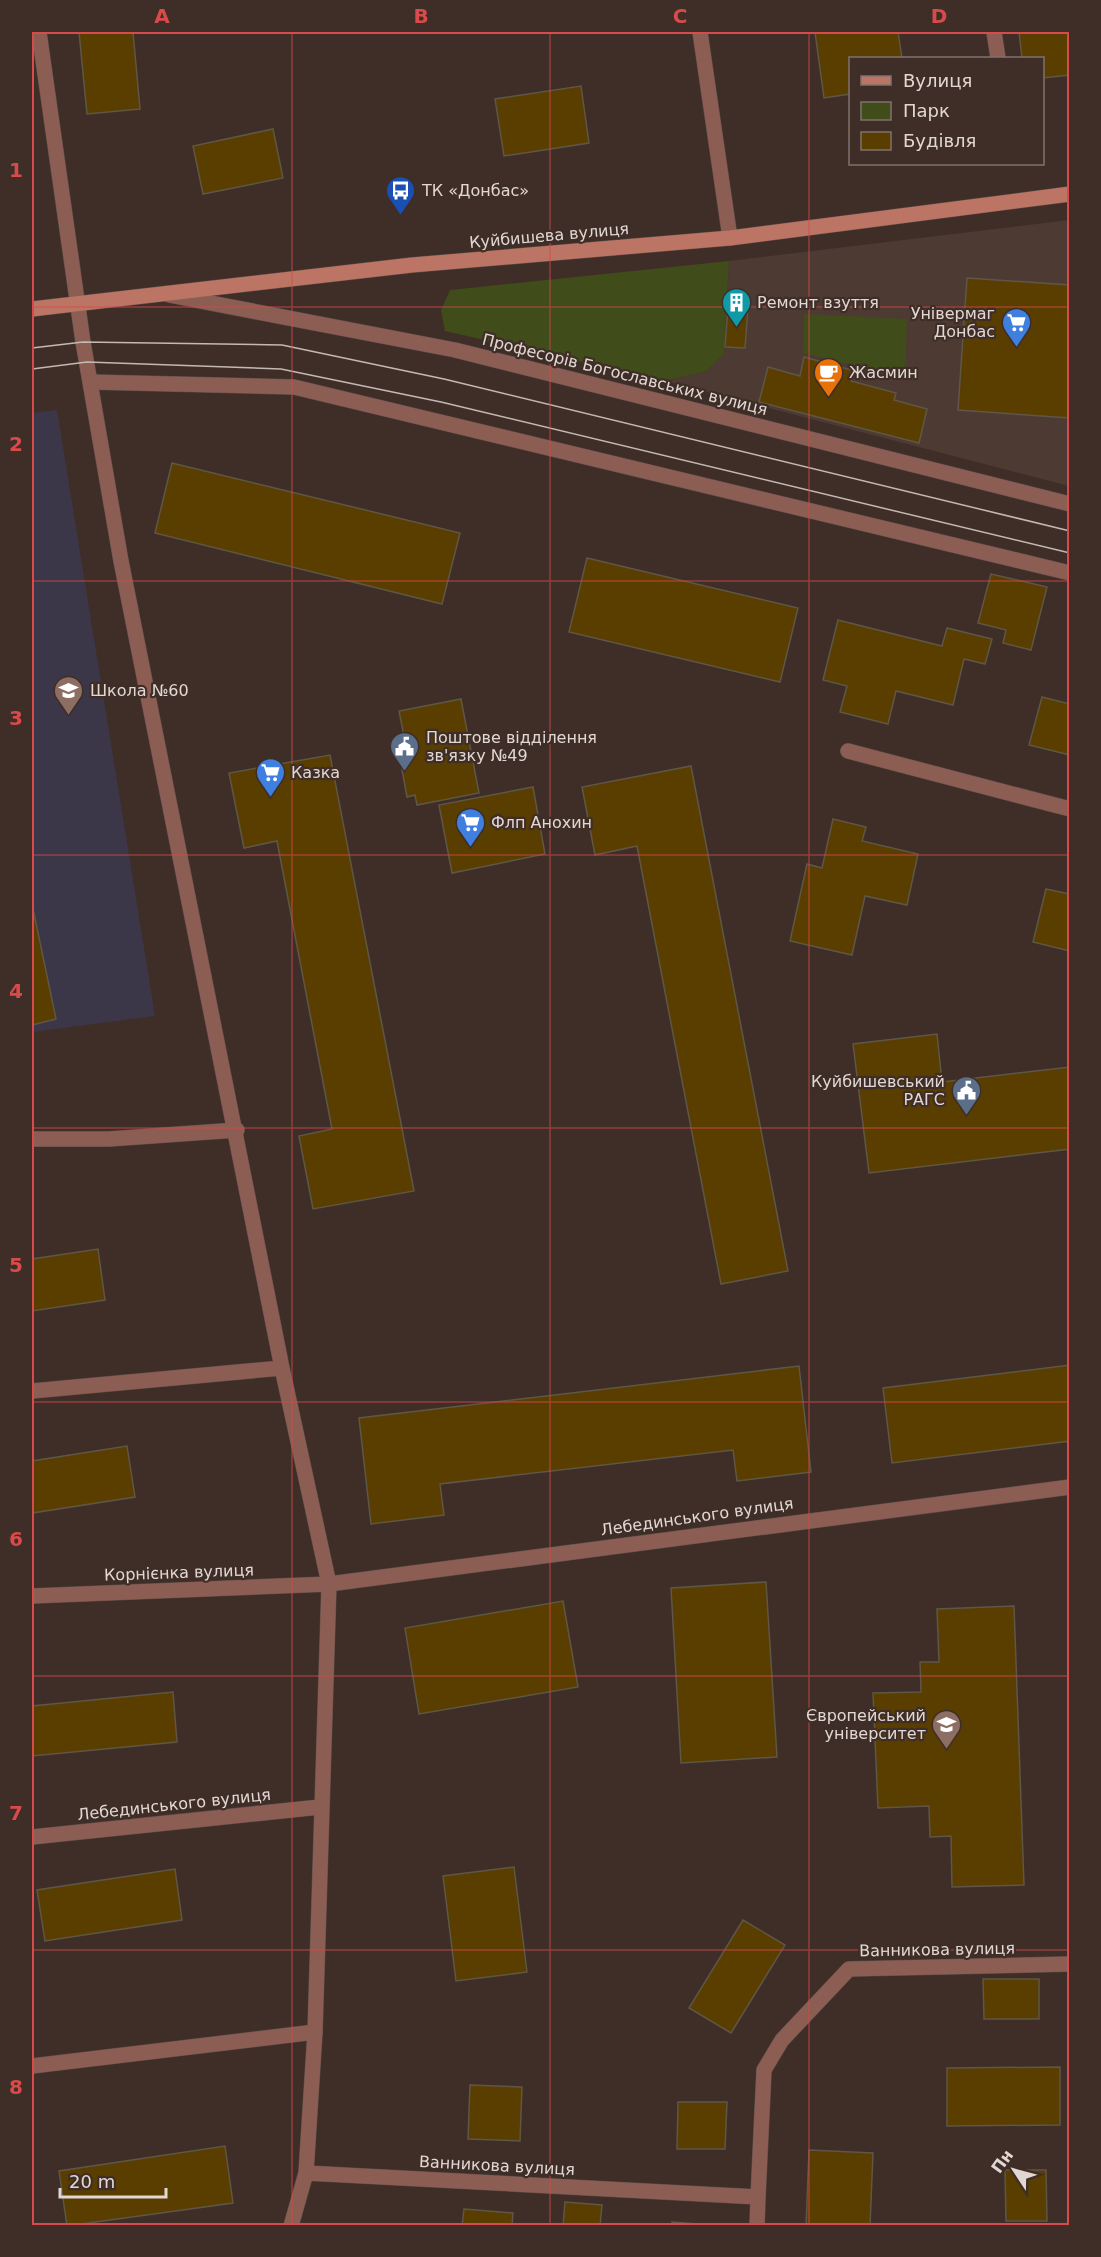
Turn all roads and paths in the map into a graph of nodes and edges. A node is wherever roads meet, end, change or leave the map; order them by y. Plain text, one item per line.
1 (39, 32) edge
2 (700, 32) edge
3 (994, 32) edge
4 (998, 57) edge
5 (1070, 194) edge
6 (730, 238) junction
7 (169, 295) junction
8 (79, 304) junction
9 (32, 309) edge
10 (91, 382) junction
11 (1070, 504) edge
12 (1070, 573) edge
13 (848, 751) dead end
14 (1070, 809) edge
15 (237, 1130) junction
16 (32, 1139) edge
17 (282, 1368) junction
18 (32, 1391) edge
19 (1070, 1486) edge
20 (329, 1584) junction
21 (32, 1596) edge
22 (320, 1807) junction
23 (32, 1837) edge
24 (1070, 1964) edge
25 (315, 2032) junction
26 (32, 2066) edge
27 (306, 2173) junction
28 (758, 2198) junction
29 (291, 2226) edge
30 (757, 2226) edge

1 - 8 street
2 - 6 street
3 - 4 street
5 - 6 main road, Куйбишева вулиця
6 - 7 main road, Куйбишева вулиця
7 - 8 main road, Куйбишева вулиця
7 - 11 street, Професорів Богославських вулиця
8 - 9 main road, Куйбишева вулиця
8 - 10 street
10 - 12 street
10 - 15 street
13 - 14 street
15 - 16 street
15 - 17 street
17 - 18 street
17 - 20 street
19 - 20 street, Лебединського вулиця
20 - 21 street, Корнієнка вулиця
20 - 22 street
22 - 23 street, Лебединського вулиця
22 - 25 street
24 - 28 street, Ванникова вулиця
25 - 26 street
25 - 27 street
27 - 28 street, Ванникова вулиця
27 - 29 street
28 - 30 street, Ванникова вулиця

